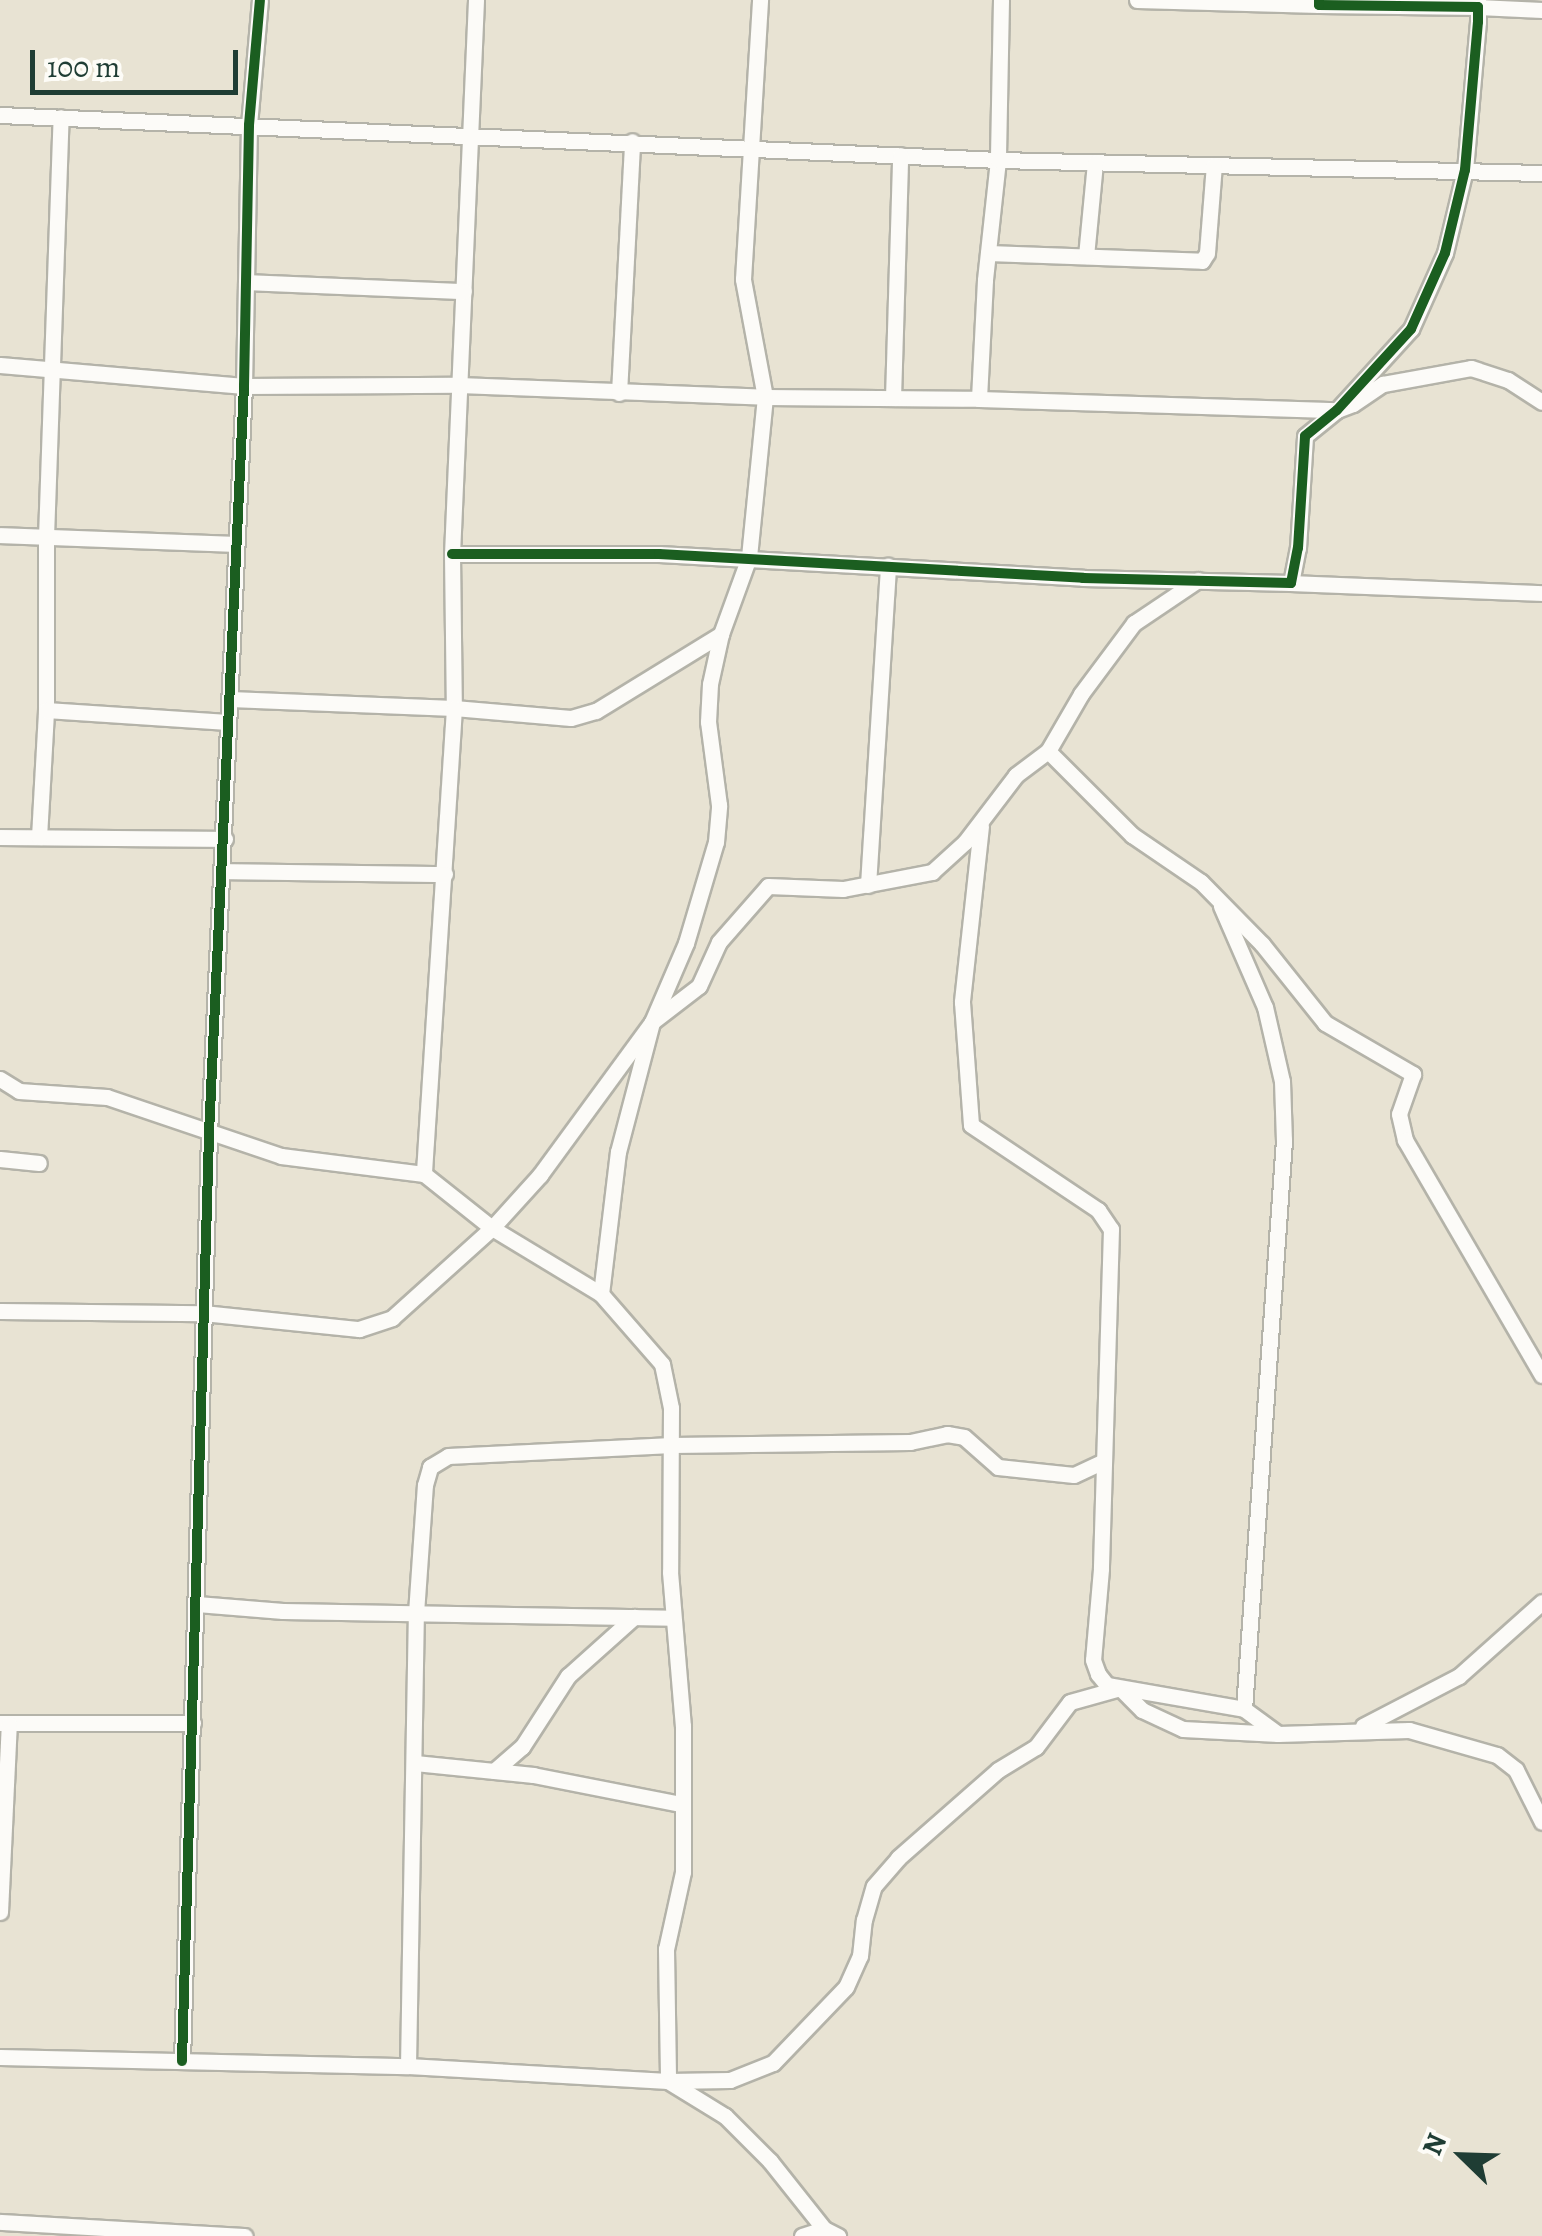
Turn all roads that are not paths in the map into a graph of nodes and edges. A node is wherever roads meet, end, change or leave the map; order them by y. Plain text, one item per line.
1 (260, 0) edge
2 (476, 0) edge
3 (760, 0) edge
4 (1001, 0) edge
5 (1137, 0) edge
6 (1319, 3) edge
7 (1478, 3) edge
8 (1542, 10) edge
9 (0, 116) edge
10 (61, 117) junction
11 (249, 125) junction
12 (473, 134) junction
13 (632, 140) junction
14 (752, 148) junction
15 (900, 155) junction
16 (998, 160) junction
17 (1095, 162) junction
18 (1214, 165) junction
19 (1465, 170) junction
20 (1542, 173) edge
21 (988, 253) junction
22 (1086, 256) junction
23 (246, 282) junction
24 (464, 292) junction
25 (0, 365) edge
26 (54, 368) junction
27 (244, 386) junction
28 (459, 386) junction
29 (619, 393) junction
30 (765, 397) junction
31 (893, 398) junction
32 (979, 399) junction
33 (1542, 402) edge
34 (1337, 410) junction
35 (0, 535) edge
36 (46, 537) junction
37 (236, 544) junction
38 (452, 554) junction
39 (749, 557) junction
40 (888, 566) junction
41 (1198, 580) junction
42 (1291, 582) junction
43 (1542, 593) edge
44 (720, 634) junction
45 (230, 700) junction
46 (454, 708) junction
47 (46, 710) junction
48 (228, 722) junction
49 (1048, 751) junction
50 (982, 822) junction
51 (0, 837) edge
52 (39, 837) junction
53 (224, 839) junction
54 (222, 871) junction
55 (445, 874) junction
56 (868, 886) junction
57 (1219, 900) junction
58 (652, 1022) junction
59 (0, 1079) edge
60 (209, 1133) junction
61 (0, 1159) edge
62 (39, 1163) dead end
63 (424, 1174) junction
64 (492, 1228) junction
65 (601, 1294) junction
66 (0, 1311) edge
67 (203, 1313) junction
68 (1542, 1374) edge
69 (672, 1446) junction
70 (1104, 1462) junction
71 (1542, 1602) edge
72 (197, 1604) junction
73 (416, 1613) junction
74 (634, 1618) junction
75 (672, 1618) junction
76 (1120, 1688) junction
77 (1244, 1709) junction
78 (193, 1723) junction
79 (5, 1724) edge
80 (1360, 1728) junction
81 (1278, 1734) junction
82 (415, 1763) junction
83 (494, 1771) junction
84 (681, 1804) junction
85 (1542, 1822) edge
86 (0, 1912) edge
87 (0, 2057) edge
88 (182, 2061) junction
89 (408, 2066) junction
90 (668, 2081) junction
91 (0, 2222) edge
92 (831, 2232) edge
93 (245, 2236) edge
94 (802, 2236) edge

1 - 11 street
2 - 12 street
3 - 14 street
4 - 16 street
5 - 6 street
6 - 7 street
7 - 8 street
7 - 19 street
9 - 10 street
10 - 11 street
10 - 26 street
11 - 12 street
11 - 23 street
12 - 13 street
12 - 24 street
13 - 14 street
13 - 29 street
14 - 15 street
14 - 30 street
15 - 16 street
15 - 31 street
16 - 17 street
16 - 21 street
17 - 18 street
17 - 22 street
18 - 19 street
18 - 22 street
19 - 20 street
19 - 34 street
21 - 22 street
21 - 32 street
23 - 24 street
23 - 27 street
24 - 28 street
25 - 26 street
26 - 27 street
26 - 36 street
27 - 28 street
27 - 37 street
28 - 29 street
28 - 38 street
29 - 30 street
30 - 31 street
30 - 39 street
31 - 32 street
32 - 34 street
33 - 34 street
34 - 42 street
35 - 36 street
36 - 37 street
36 - 47 street
37 - 45 street
38 - 39 street
38 - 46 street
39 - 40 street
39 - 44 street
40 - 41 street
40 - 56 street
41 - 42 street
41 - 49 street
42 - 43 street
44 - 46 street
44 - 58 street
45 - 46 street
45 - 48 street
46 - 55 street
47 - 48 street
47 - 52 street
48 - 53 street
49 - 50 street
49 - 57 street
50 - 56 street
50 - 70 street
51 - 52 street
52 - 53 street
53 - 54 street
54 - 55 street
54 - 60 street
55 - 63 street
56 - 58 street
57 - 68 street
57 - 77 street
58 - 64 street
58 - 65 street
59 - 60 street
60 - 63 street
60 - 67 street
61 - 62 street
63 - 64 street
64 - 65 street
64 - 67 street
65 - 69 street
66 - 67 street
67 - 72 street
69 - 70 street
69 - 73 street
69 - 75 street
70 - 76 street
71 - 80 street
72 - 73 street
72 - 78 street
73 - 74 street
73 - 82 street
74 - 75 street
74 - 83 street
75 - 84 street
76 - 77 street
76 - 81 street
76 - 90 street
77 - 81 street
78 - 79 street
78 - 88 street
79 - 86 street
80 - 81 street
80 - 85 street
82 - 83 street
82 - 89 street
83 - 84 street
84 - 90 street
87 - 88 street
88 - 89 street
89 - 90 street
90 - 92 street
91 - 93 street
92 - 94 street

